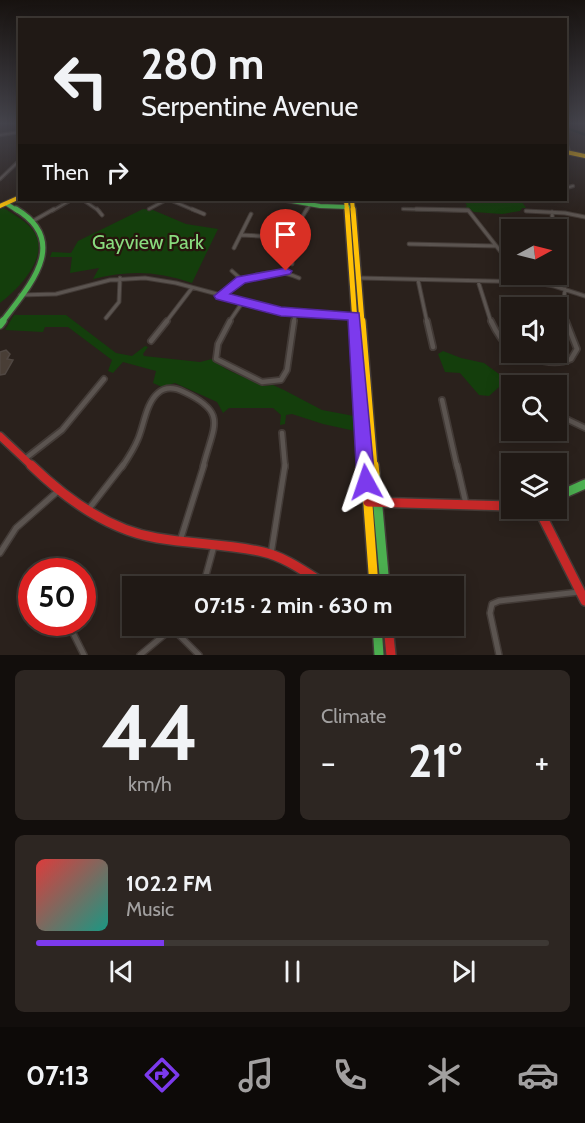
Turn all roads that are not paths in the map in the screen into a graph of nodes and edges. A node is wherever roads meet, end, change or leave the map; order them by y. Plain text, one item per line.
1 (18, 162) edge
2 (0, 179) edge
3 (567, 188) edge
4 (577, 191) dead end
5 (18, 198) edge
6 (69, 201) edge
7 (84, 201) edge
8 (164, 201) edge
9 (172, 201) edge
10 (293, 201) edge
11 (349, 203) edge
12 (7, 204) junction
13 (310, 205) junction
14 (0, 206) edge
15 (149, 209) dead end
16 (403, 210) dead end
17 (526, 211) dead end
18 (552, 212) junction
19 (204, 214) dead end
20 (251, 214) dead end
21 (102, 216) dead end
22 (585, 217) edge
23 (552, 219) edge
24 (33, 221) junction
25 (242, 235) junction
26 (292, 238) junction
27 (409, 244) dead end
28 (497, 246) junction
29 (234, 248) dead end
30 (501, 251) edge
31 (292, 264) dead end
32 (232, 271) dead end
33 (120, 278) junction
34 (298, 278) dead end
35 (356, 278) junction
36 (241, 279) junction
37 (418, 280) junction
38 (478, 281) junction
39 (501, 282) edge
40 (547, 285) edge
41 (192, 288) junction
42 (565, 289) junction
43 (20, 295) junction
44 (220, 296) junction
45 (585, 296) edge
46 (242, 303) junction
47 (295, 313) junction
48 (358, 316) junction
49 (106, 318) dead end
50 (0, 325) edge
51 (151, 341) dead end
52 (433, 347) dead end
53 (104, 379) dead end
54 (442, 400) dead end
55 (567, 419) edge
56 (585, 428) edge
57 (282, 433) dead end
58 (0, 436) edge
59 (26, 458) junction
60 (585, 484) edge
61 (58, 491) junction
62 (567, 492) edge
63 (368, 502) junction
64 (378, 502) junction
65 (467, 505) junction
66 (501, 506) edge
67 (87, 511) junction
68 (544, 519) edge
69 (180, 542) junction
70 (214, 546) junction
71 (0, 553) edge
72 (271, 554) junction
73 (206, 576) edge
74 (311, 576) edge
75 (373, 576) edge
76 (384, 576) edge
77 (580, 592) junction
78 (585, 601) edge
79 (74, 636) edge
80 (162, 636) edge
81 (181, 636) edge
82 (378, 636) edge
83 (389, 636) edge
84 (84, 655) edge
85 (140, 655) edge
86 (199, 655) edge
87 (379, 655) edge
88 (391, 655) edge
89 (499, 655) edge

1 - 2 street
3 - 4 street
5 - 12 street
6 - 24 street
7 - 21 street
8 - 15 street
9 - 19 street
10 - 13 street
11 - 13 street
11 - 35 street
12 - 14 street
12 - 24 street
13 - 26 street
16 - 28 street
17 - 18 street
18 - 22 street
18 - 23 street
20 - 25 street
24 - 43 street
25 - 26 street
25 - 29 street
26 - 31 street
27 - 28 street
28 - 30 street
32 - 36 street
33 - 41 street
33 - 43 street
33 - 49 street
34 - 36 street
35 - 37 street
35 - 48 street
36 - 44 street
37 - 38 street
37 - 52 street
38 - 39 street
38 - 42 street
40 - 42 street
41 - 44 street
41 - 51 street
42 - 45 street
43 - 50 street
44 - 46 street
46 - 47 street
46 - 47 street
47 - 48 street
48 - 63 street
48 - 64 street
53 - 59 street
54 - 65 street
55 - 56 street
57 - 72 street
58 - 59 street
59 - 61 street
60 - 62 street
61 - 67 street
61 - 71 street
63 - 64 street
63 - 75 street
64 - 65 street
64 - 76 street
65 - 66 street
67 - 69 street
67 - 69 street
68 - 77 street
69 - 70 street
70 - 72 street
70 - 73 street
72 - 74 street
77 - 78 street
77 - 89 street
79 - 84 street
80 - 85 street
81 - 86 street
82 - 87 street
83 - 88 street

